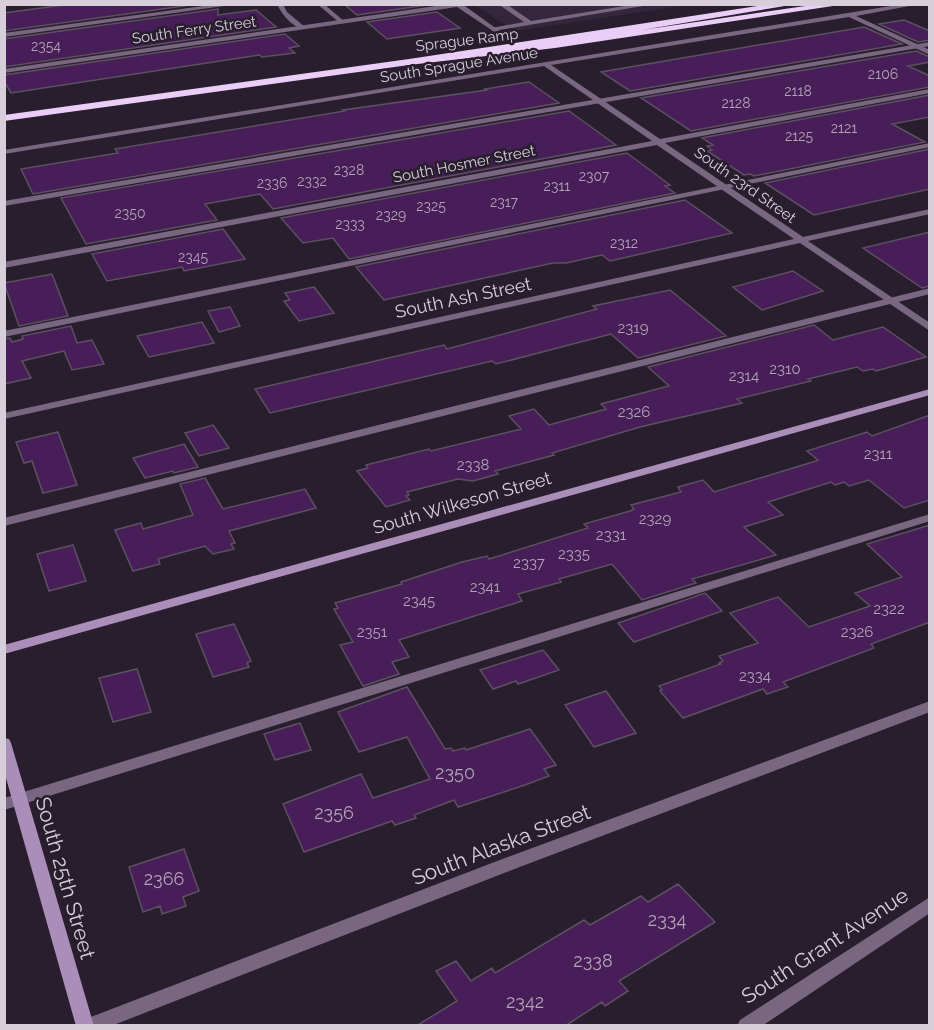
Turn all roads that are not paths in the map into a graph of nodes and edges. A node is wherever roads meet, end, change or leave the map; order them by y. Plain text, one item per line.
1 (235, 4) edge
2 (280, 4) edge
3 (320, 4) edge
4 (501, 4) edge
5 (652, 4) edge
6 (793, 4) edge
7 (842, 4) edge
8 (917, 4) edge
9 (458, 5) edge
10 (850, 15) junction
11 (342, 22) junction
12 (530, 23) junction
13 (303, 28) junction
14 (493, 28) junction
15 (501, 34) dead end
16 (4, 35) edge
17 (930, 44) edge
18 (914, 46) junction
19 (930, 53) edge
20 (409, 62) junction
21 (544, 64) junction
22 (4, 71) edge
23 (930, 91) edge
24 (598, 101) junction
25 (4, 118) edge
26 (658, 142) junction
27 (930, 145) edge
28 (4, 152) edge
29 (724, 187) junction
30 (4, 204) edge
31 (930, 211) edge
32 (801, 240) junction
33 (4, 265) edge
34 (930, 291) edge
35 (889, 301) junction
36 (930, 328) edge
37 (4, 334) edge
38 (930, 392) edge
39 (4, 417) edge
40 (930, 517) edge
41 (4, 522) edge
42 (4, 650) edge
43 (930, 706) edge
44 (4, 743) edge
45 (12, 802) edge
46 (930, 904) edge
47 (85, 1026) edge
48 (89, 1026) edge
49 (746, 1026) edge

1 - 16 street
2 - 13 street
3 - 11 street
4 - 12 street
5 - 12 street
6 - 20 highway, Sprague Ramp
7 - 20 highway, Sprague Ramp
8 - 10 street, South Sprague Avenue
9 - 11 street, South Ferry Street
9 - 14 street
10 - 18 street
10 - 21 street, South Sprague Avenue
11 - 13 street, South Ferry Street
12 - 14 street
13 - 22 street, South Ferry Street
14 - 15 street
17 - 18 street
18 - 19 street
18 - 24 street
20 - 25 highway
21 - 24 street, South 23rd Street
21 - 28 street, South Sprague Avenue
23 - 26 street, South Hosmer Street
24 - 26 street, South 23rd Street
24 - 30 street
26 - 29 street, South 23rd Street
26 - 33 street, South Hosmer Street
27 - 29 street
29 - 32 street, South 23rd Street
29 - 37 street
31 - 32 street, South Ash Street
32 - 35 street, South 23rd Street
32 - 39 street, South Ash Street
34 - 35 street
35 - 36 street, South 23rd Street
35 - 41 street
38 - 42 street, South Wilkeson Street
40 - 45 street
43 - 48 street, South Alaska Street
44 - 45 street, South 25th Street
45 - 47 street, South 25th Street
46 - 49 street, South Grant Avenue

